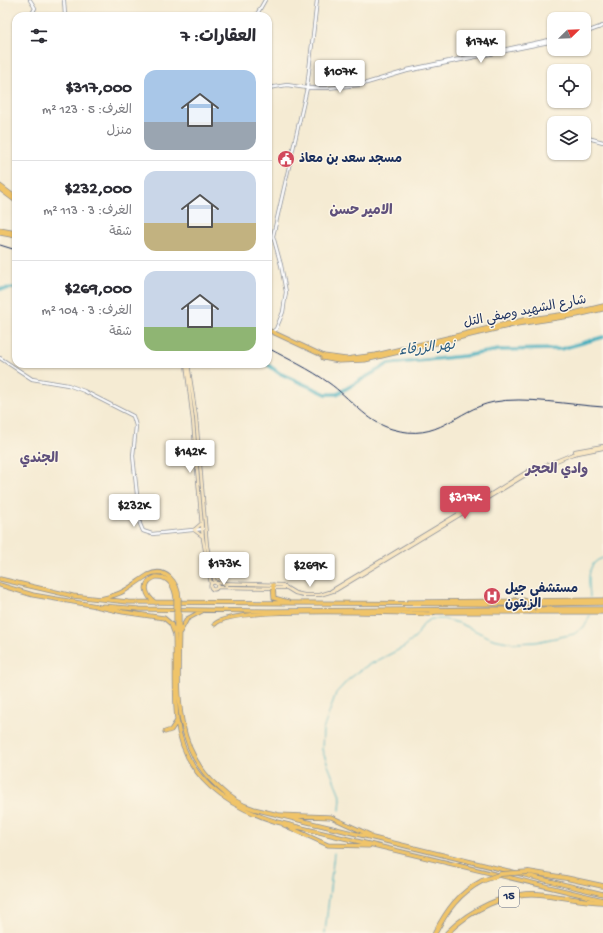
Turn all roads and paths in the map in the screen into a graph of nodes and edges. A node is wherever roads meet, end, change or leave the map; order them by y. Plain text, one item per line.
1 (30, 0) edge
2 (64, 0) edge
3 (265, 0) edge
4 (317, 0) edge
5 (33, 12) edge
6 (65, 12) edge
7 (258, 12) edge
8 (603, 26) edge
9 (591, 31) edge
10 (547, 41) edge
11 (272, 87) edge
12 (307, 88) junction
13 (591, 139) edge
14 (603, 142) edge
15 (0, 187) edge
16 (12, 195) edge
17 (12, 198) edge
18 (0, 231) edge
19 (12, 233) edge
20 (603, 308) edge
21 (272, 331) edge
22 (272, 333) edge
23 (0, 358) edge
24 (12, 366) edge
25 (15, 368) edge
26 (187, 368) edge
27 (188, 368) edge
28 (603, 447) edge
29 (201, 521) junction
30 (203, 529) junction
31 (194, 530) junction
32 (203, 539) junction
33 (211, 564) junction
34 (0, 579) edge
35 (216, 583) junction
36 (211, 584) junction
37 (0, 585) edge
38 (226, 585) junction
39 (272, 586) junction
40 (217, 588) junction
41 (178, 599) junction
42 (96, 600) junction
43 (515, 600) junction
44 (534, 600) junction
45 (603, 600) edge
46 (406, 602) junction
47 (524, 602) junction
48 (157, 603) junction
49 (265, 603) junction
50 (289, 603) junction
51 (603, 603) edge
52 (512, 604) tunnel mouth
53 (537, 604) tunnel mouth
54 (95, 606) junction
55 (512, 609) tunnel mouth
56 (603, 609) edge
57 (203, 610) junction
58 (406, 610) junction
59 (533, 611) junction
60 (268, 612) junction
61 (435, 612) junction
62 (518, 612) junction
63 (603, 612) edge
64 (215, 624) dead end
65 (178, 636) junction
66 (177, 699) junction
67 (177, 721) junction
68 (170, 731) junction
69 (165, 732) dead end
70 (180, 736) junction
71 (274, 815) junction
72 (278, 822) junction
73 (378, 839) junction
74 (376, 846) junction
75 (603, 886) edge
76 (603, 894) edge
77 (603, 901) edge
78 (435, 933) edge
79 (447, 933) edge

1 - 5 street
2 - 6 street
3 - 7 street
4 - 12 street
8 - 9 street
10 - 12 street
11 - 12 street
12 - 21 street
13 - 14 street
15 - 16 main road
15 - 17 main road
18 - 19 main road
20 - 22 main road, شارع الشهيد وصفي التل
23 - 24 street
25 - 31 street
26 - 29 main road
27 - 30 main road
28 - 39 main road
29 - 30 main road
29 - 31 main road
30 - 31 street
30 - 32 main road
30 - 33 main road
31 - 32 main road
32 - 36 main road
33 - 35 main road
33 - 38 main road
34 - 42 main road
35 - 36 main road
35 - 38 main road
35 - 40 main road
36 - 40 main road
37 - 54 main road
38 - 39 main road
39 - 40 main road
39 - 49 main road
39 - 50 main road
41 - 42 main road
41 - 48 main road
41 - 65 main road, bridge
42 - 48 main road
43 - 46 main road
43 - 47 main road
43 - 62 main road
44 - 45 main road
44 - 47 main road
44 - 59 main road
46 - 50 main road
46 - 52 main road
47 - 59 main road
47 - 62 main road
48 - 49 main road
49 - 50 main road
51 - 53 main road
54 - 57 main road
54 - 65 main road
55 - 58 main road
56 - 59 main road
57 - 60 main road
57 - 65 main road
58 - 60 main road
58 - 61 main road
59 - 62 main road
59 - 63 main road
60 - 61 main road
60 - 64 main road
61 - 62 main road
65 - 66 main road
66 - 67 main road
66 - 71 main road
67 - 68 main road
67 - 70 main road
68 - 69 main road
68 - 70 main road
70 - 72 main road
71 - 73 main road
71 - 73 main road
72 - 74 main road
72 - 74 main road
73 - 76 main road
74 - 77 main road
75 - 78 highway, 15, bridge
77 - 79 highway, 15

